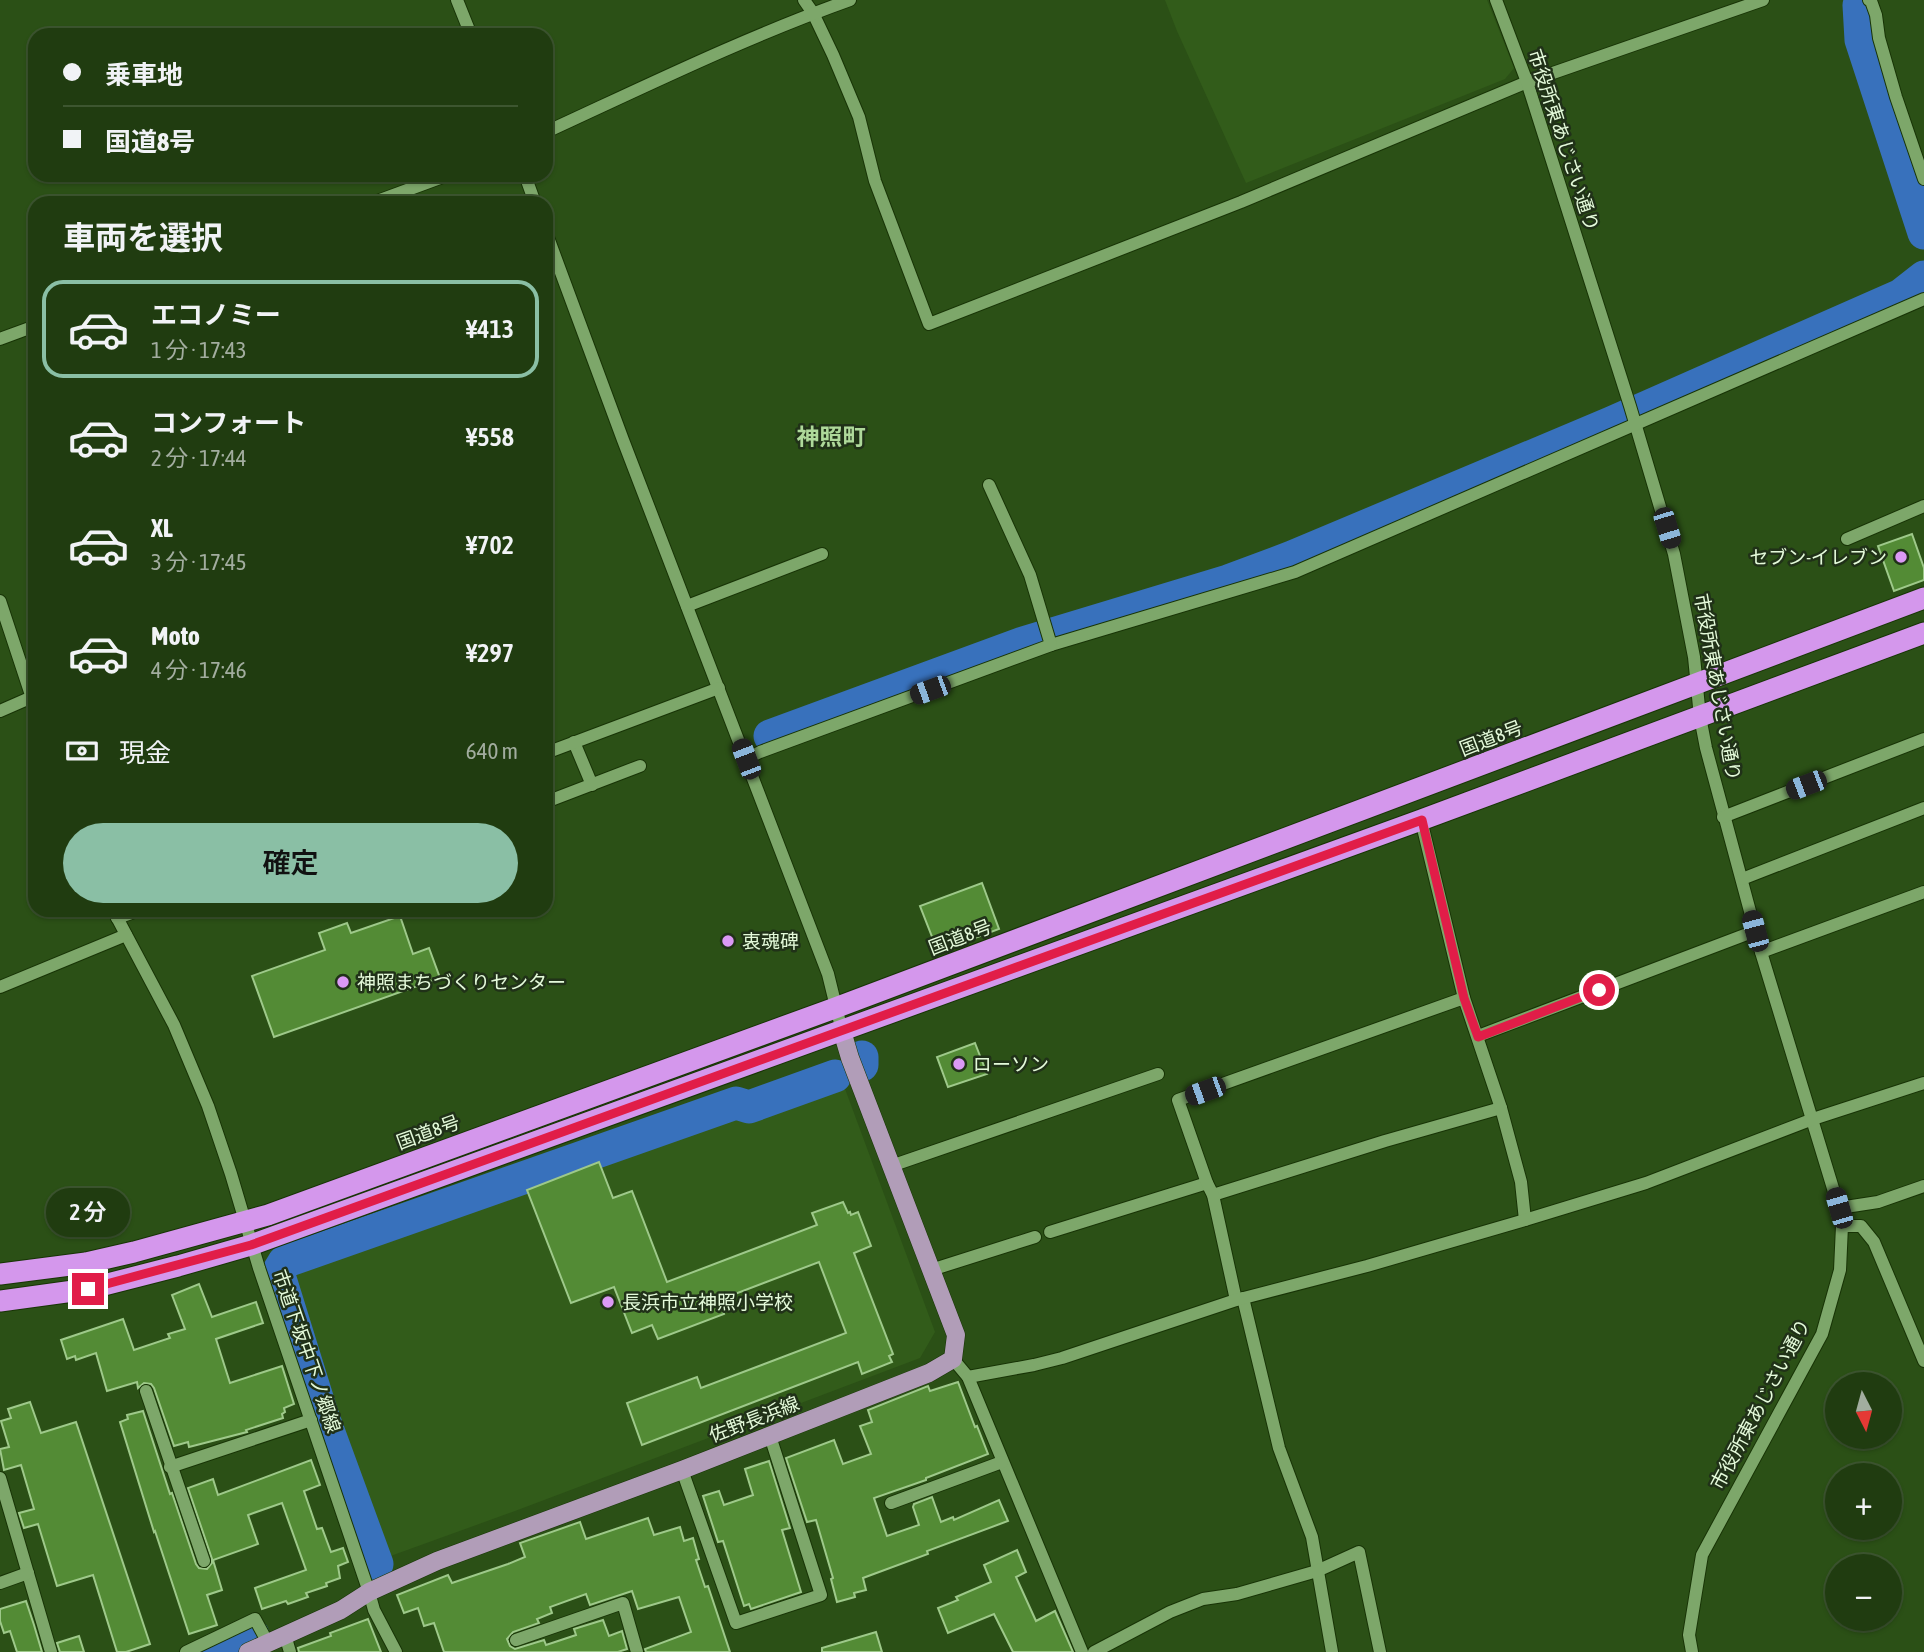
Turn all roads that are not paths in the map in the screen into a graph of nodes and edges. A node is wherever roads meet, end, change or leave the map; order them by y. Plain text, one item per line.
1 (457, 0) edge
2 (804, 0) edge
3 (850, 0) edge
4 (1496, 0) edge
5 (1757, 1) edge
6 (1870, 1) edge
7 (813, 13) junction
8 (468, 28) edge
9 (1527, 82) junction
10 (553, 129) edge
11 (1923, 175) edge
12 (429, 182) edge
13 (391, 196) edge
14 (553, 251) edge
15 (1923, 302) edge
16 (28, 329) edge
17 (0, 339) edge
18 (1635, 423) junction
19 (989, 485) dead end
20 (1924, 506) edge
21 (1847, 540) dead end
22 (822, 554) dead end
23 (1924, 598) edge
24 (0, 601) edge
25 (687, 606) junction
26 (1924, 633) edge
27 (1051, 645) junction
28 (28, 684) edge
29 (1697, 684) junction
30 (719, 688) junction
31 (28, 704) edge
32 (0, 711) edge
33 (1700, 717) junction
34 (1924, 739) edge
35 (574, 742) junction
36 (553, 750) edge
37 (746, 759) junction
38 (640, 766) dead end
39 (592, 785) junction
40 (553, 799) edge
41 (1924, 808) edge
42 (1723, 817) junction
43 (1422, 820) junction
44 (1741, 879) junction
45 (1924, 892) edge
46 (116, 917) edge
47 (1755, 931) junction
48 (125, 935) junction
49 (1761, 952) junction
50 (0, 986) edge
51 (1464, 998) junction
52 (835, 1008) junction
53 (842, 1031) junction
54 (1478, 1037) junction
55 (1158, 1074) dead end
56 (1924, 1083) edge
57 (1501, 1108) junction
58 (1813, 1119) junction
59 (891, 1166) junction
60 (1924, 1186) edge
61 (1210, 1189) junction
62 (1839, 1208) junction
63 (1525, 1220) junction
64 (245, 1222) junction
65 (1842, 1226) junction
66 (1050, 1232) dead end
67 (1035, 1237) dead end
68 (251, 1245) junction
69 (931, 1270) junction
70 (0, 1274) edge
71 (1240, 1299) junction
72 (0, 1301) edge
73 (953, 1359) junction
74 (1924, 1361) edge
75 (968, 1377) junction
76 (146, 1391) dead end
77 (311, 1420) junction
78 (769, 1436) junction
79 (1002, 1462) junction
80 (170, 1466) junction
81 (682, 1470) junction
82 (1, 1486) edge
83 (891, 1503) dead end
84 (204, 1561) dead end
85 (1317, 1571) junction
86 (28, 1573) junction
87 (0, 1583) edge
88 (369, 1591) junction
89 (263, 1636) junction
90 (516, 1640) dead end
91 (287, 1644) edge
92 (51, 1652) edge
93 (186, 1652) edge
94 (248, 1652) edge
95 (396, 1652) edge
96 (637, 1652) edge
97 (1082, 1652) edge
98 (1094, 1652) edge
99 (1332, 1652) edge
100 (1380, 1652) edge
101 (1692, 1652) edge

1 - 8 street
2 - 7 street
3 - 7 street
4 - 9 street, 市役所東あじさい通り
5 - 9 street
6 - 11 street
7 - 9 street
7 - 10 street
9 - 18 street, 市役所東あじさい通り
12 - 13 street
14 - 25 street
15 - 18 street
16 - 17 street
18 - 27 street
18 - 29 street, 市役所東あじさい通り
19 - 27 street
20 - 21 street
22 - 25 street
23 - 29 highway, 国道8号
24 - 28 street
25 - 30 street
26 - 33 highway
27 - 37 street
29 - 33 street, 市役所東あじさい通り
29 - 52 highway, 国道8号
30 - 35 street
30 - 37 street
31 - 32 street
33 - 42 street, 市役所東あじさい通り
33 - 43 highway
34 - 42 street
35 - 36 street
35 - 39 street
37 - 52 street
38 - 39 street
39 - 40 street
41 - 44 street
42 - 44 street, 市役所東あじさい通り
43 - 51 street
43 - 53 highway
44 - 47 street, 市役所東あじさい通り
45 - 49 street
46 - 48 street, 市道下坂中下ノ郷線
47 - 49 street, 市役所東あじさい通り
47 - 54 street
48 - 50 street
48 - 64 street, 市道下坂中下ノ郷線
49 - 58 street, 市役所東あじさい通り
51 - 54 street
51 - 61 street
52 - 53 street
52 - 64 highway, 国道8号
53 - 59 main road
53 - 68 highway
54 - 57 street
55 - 59 street
56 - 58 street
57 - 61 street
57 - 63 street
58 - 62 street, 市役所東あじさい通り
58 - 63 street
59 - 69 main road
60 - 62 street
61 - 66 street
61 - 71 street
62 - 65 street, 市役所東あじさい通り
63 - 71 street
64 - 68 street, 市道下坂中下ノ郷線
64 - 70 highway, 国道8号
65 - 74 street
65 - 101 street, 市役所東あじさい通り
67 - 69 street
68 - 72 highway
68 - 77 street, 市道下坂中下ノ郷線
69 - 73 main road
71 - 75 street
71 - 85 street
73 - 75 street
73 - 78 main road, 佐野長浜線
75 - 79 street
76 - 80 street
77 - 80 street
77 - 88 street, 市道下坂中下ノ郷線
78 - 81 main road, 佐野長浜線
78 - 81 street
79 - 83 street
79 - 97 street
80 - 84 street
81 - 88 main road, 佐野長浜線
82 - 86 street
85 - 98 street
85 - 99 street
85 - 100 street
86 - 87 street
86 - 92 street
88 - 91 main road, 佐野長浜線
88 - 95 street, 市道下坂中下ノ郷線
89 - 91 main road, 佐野長浜線
89 - 93 street
89 - 94 main road, 佐野長浜線
90 - 96 street

